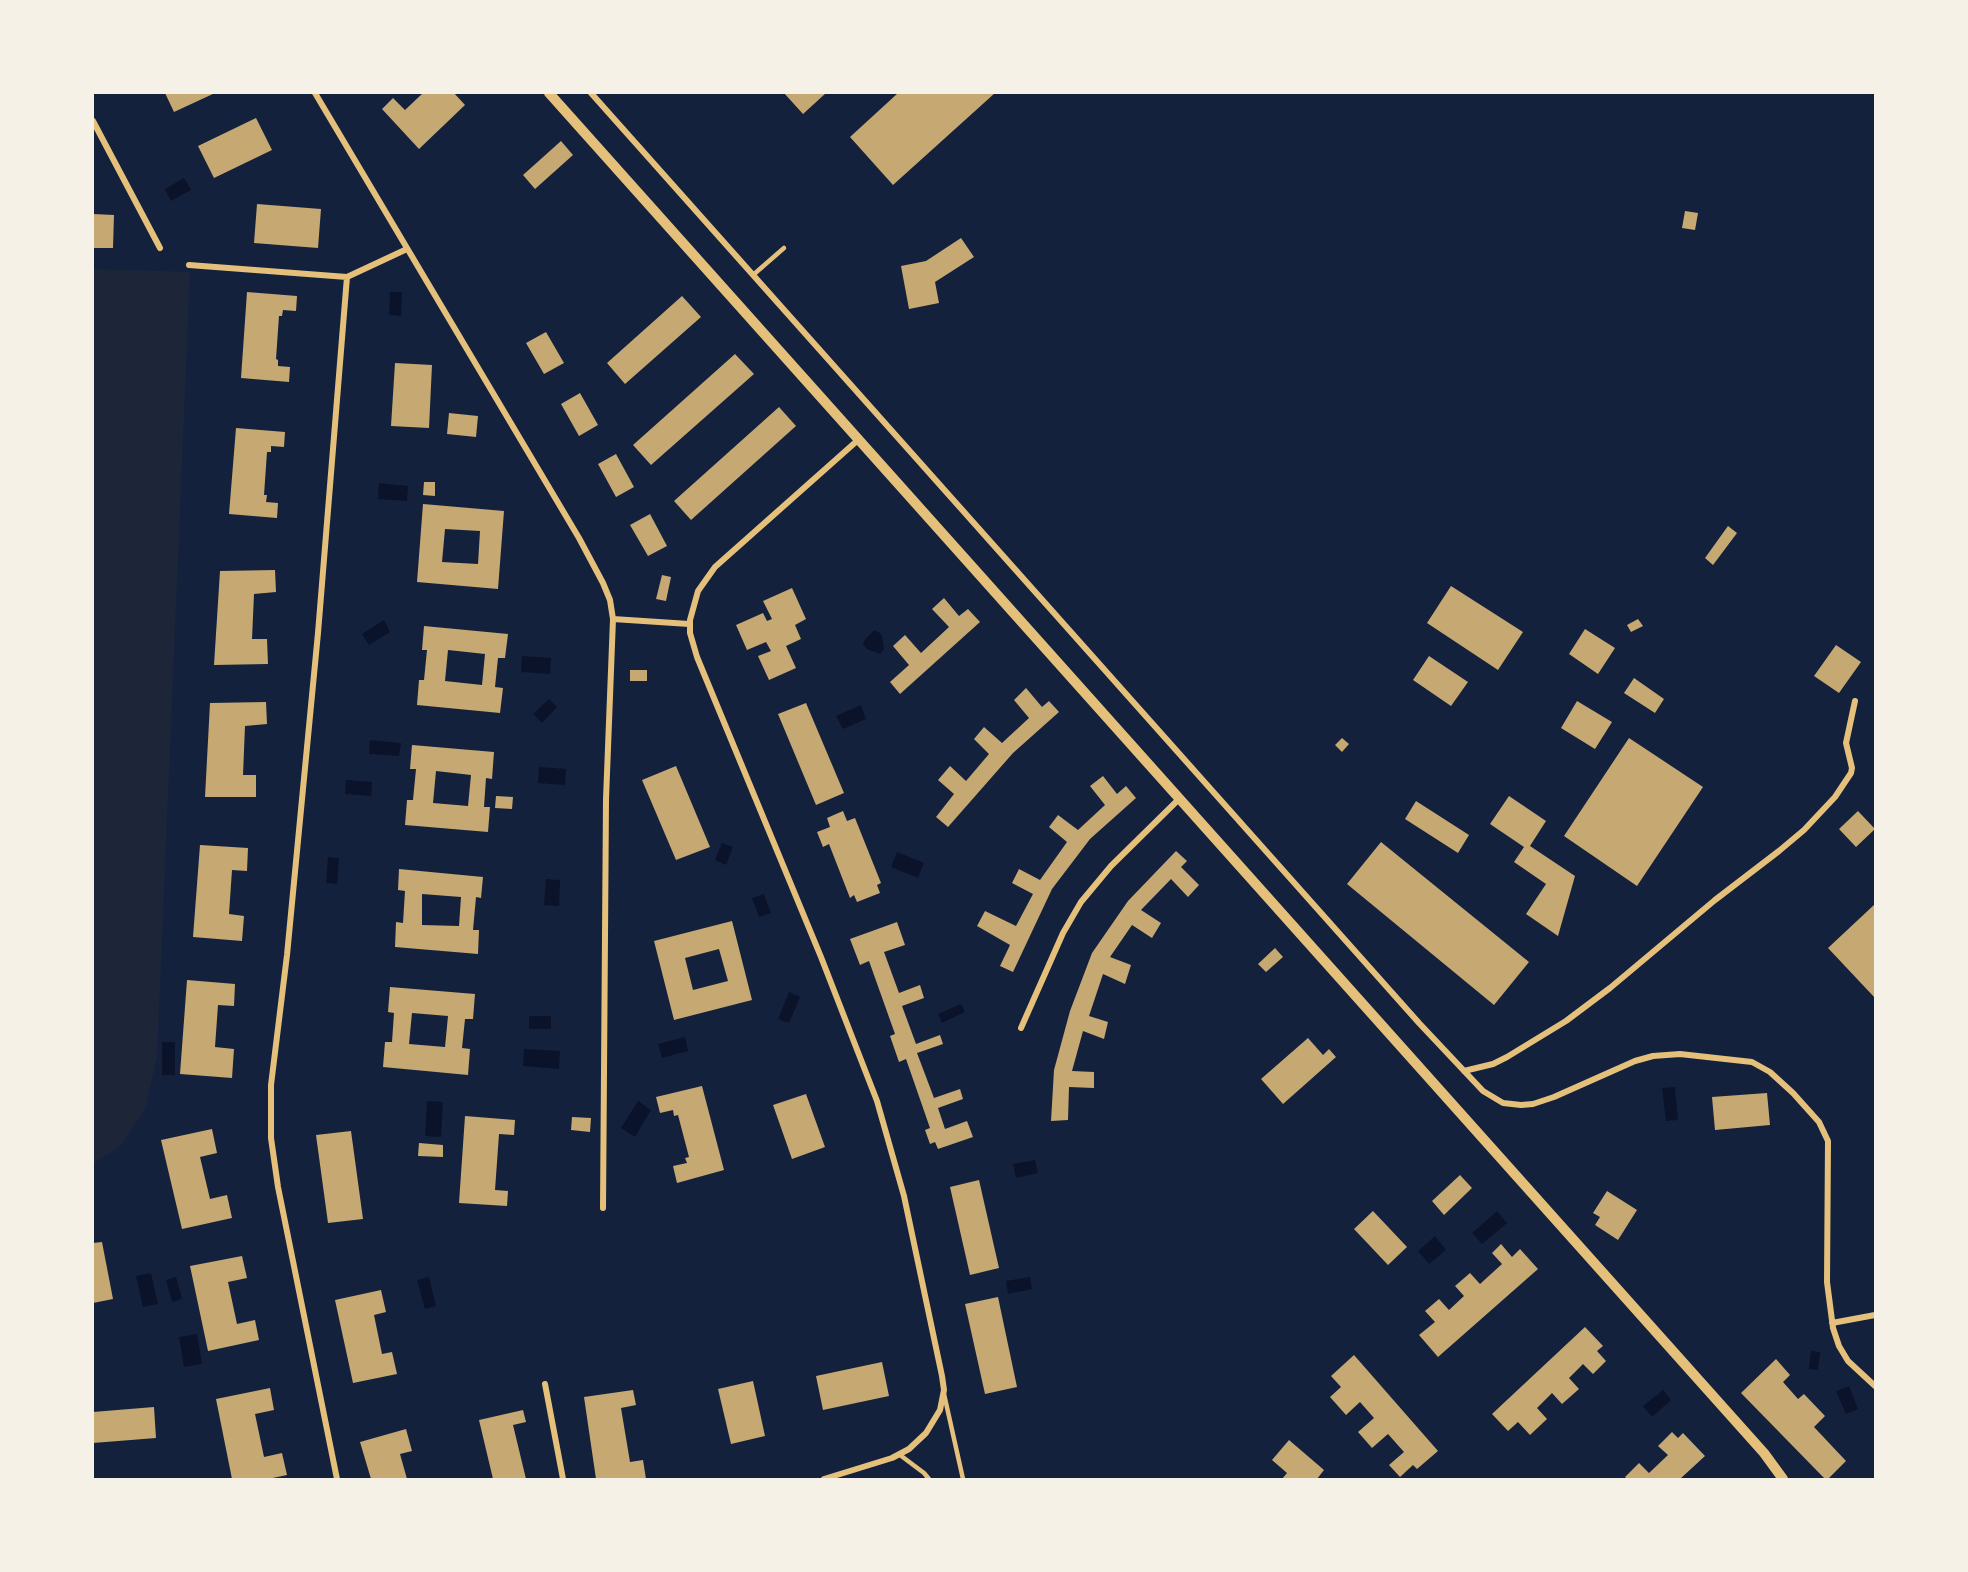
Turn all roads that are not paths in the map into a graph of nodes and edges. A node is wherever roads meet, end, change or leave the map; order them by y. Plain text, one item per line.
1 (315, 93) edge
2 (549, 93) edge
3 (591, 93) edge
4 (93, 121) edge
5 (160, 248) dead end
6 (784, 248) dead end
7 (407, 249) junction
8 (189, 265) dead end
9 (753, 275) junction
10 (347, 277) junction
11 (858, 440) junction
12 (613, 619) junction
13 (689, 624) junction
14 (1855, 701) dead end
15 (1179, 799) junction
16 (1022, 1029) dead end
17 (1464, 1071) junction
18 (603, 1208) dead end
19 (1875, 1315) edge
20 (1832, 1323) junction
21 (545, 1384) dead end
22 (1875, 1386) edge
23 (944, 1390) junction
24 (900, 1455) junction
25 (337, 1479) edge
26 (563, 1479) edge
27 (824, 1479) edge
28 (929, 1479) edge
29 (963, 1479) edge
30 (1783, 1479) edge

1 - 7 street
2 - 11 street
3 - 9 street
4 - 5 street
6 - 9 lane
7 - 10 street
7 - 12 street
8 - 10 street
9 - 17 street
10 - 25 street
11 - 13 street
11 - 15 street
12 - 13 street
12 - 18 street
13 - 23 street
14 - 17 street
15 - 16 street
15 - 30 street
17 - 20 street
19 - 20 street
20 - 22 street
21 - 26 street
23 - 24 street
23 - 29 lane
24 - 27 street
24 - 28 lane

